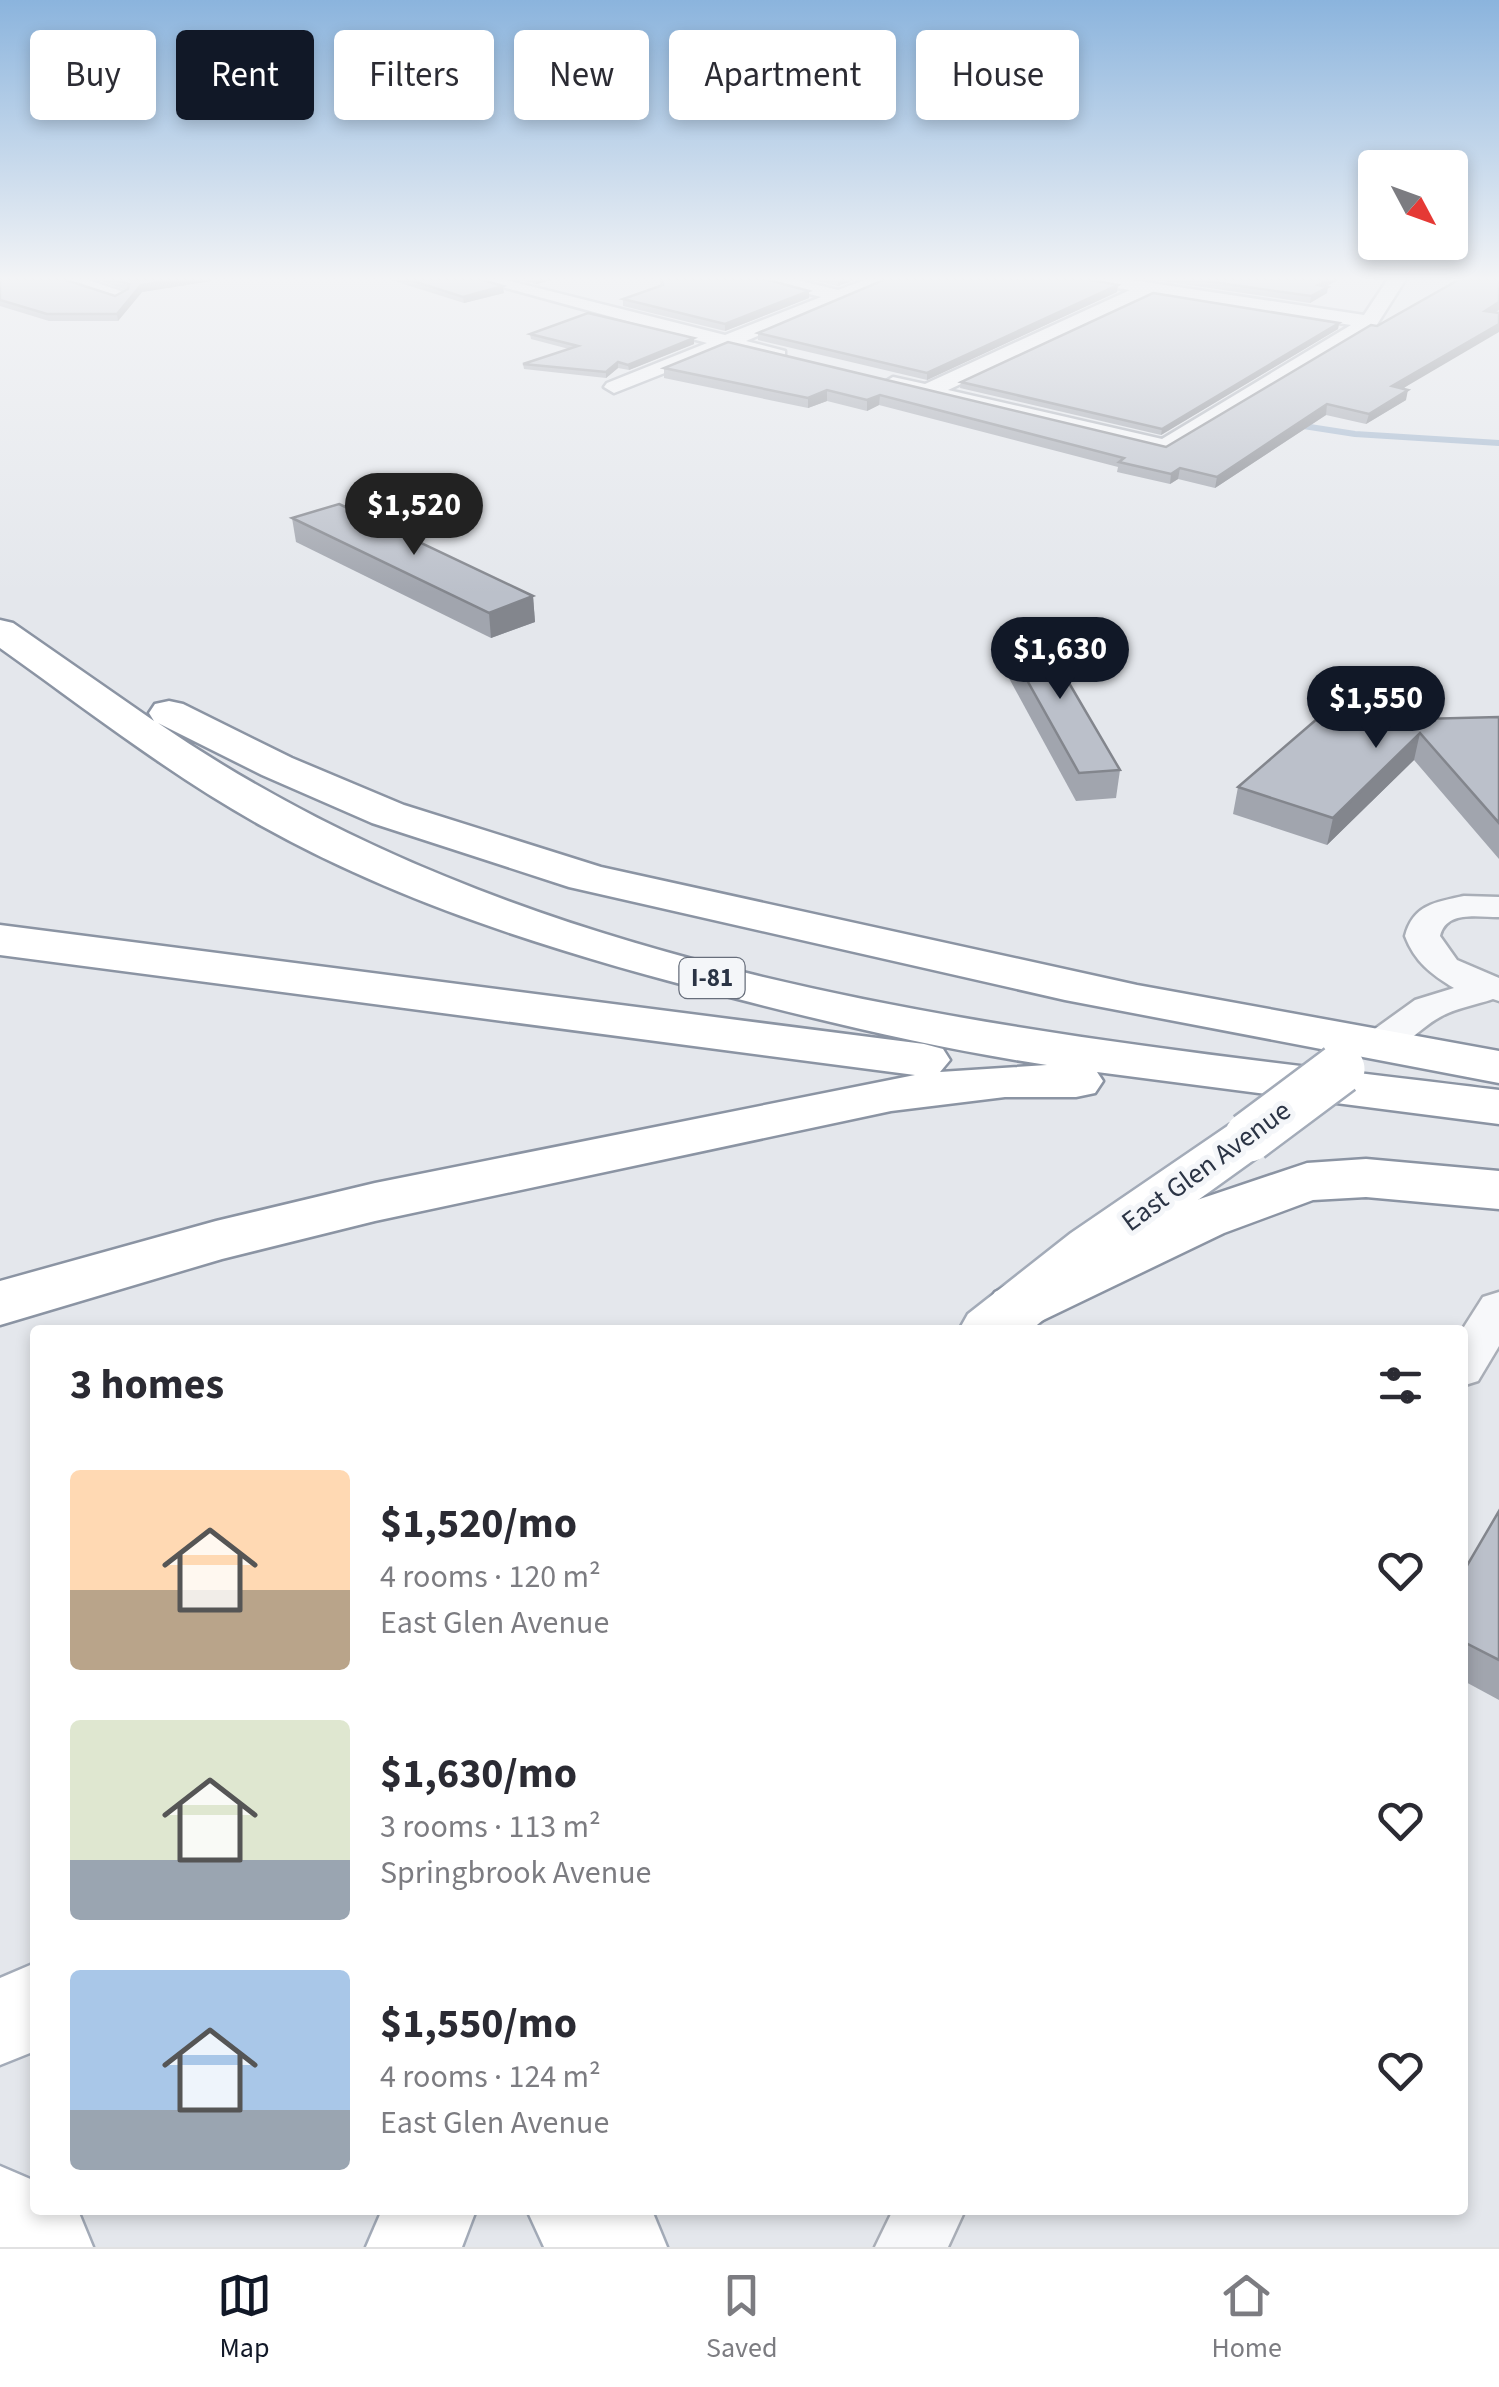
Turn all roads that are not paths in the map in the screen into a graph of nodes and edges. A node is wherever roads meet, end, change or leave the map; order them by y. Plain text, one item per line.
1 (621, 384) edge
2 (900, 384) edge
3 (941, 384) edge
4 (1268, 384) edge
5 (614, 387) dead end
6 (928, 390) junction
7 (0, 610) edge
8 (0, 632) edge
9 (1499, 907) edge
10 (0, 940) edge
11 (1449, 973) junction
12 (1495, 989) edge
13 (1428, 1008) junction
14 (1359, 1056) junction
15 (1499, 1067) edge
16 (1076, 1081) junction
17 (1499, 1107) edge
18 (1499, 1137) edge
19 (1499, 1190) edge
20 (0, 1303) edge
21 (1499, 1308) edge
22 (1004, 1319) edge
23 (1468, 1359) edge
24 (30, 2008) edge
25 (0, 2022) edge
26 (30, 2039) edge
27 (0, 2044) edge
28 (0, 2213) edge
29 (56, 2215) edge
30 (427, 2215) edge
31 (579, 2215) edge
32 (928, 2215) edge
33 (45, 2247) edge
34 (56, 2247) edge
35 (414, 2247) edge
36 (619, 2247) edge
37 (910, 2247) edge

1 - 5 street
2 - 6 street
3 - 6 street
4 - 6 street
7 - 14 main road
8 - 17 main road, I-81
9 - 11 street
10 - 16 main road, I-81
11 - 12 street, East Glen Avenue
11 - 13 street, East Glen Avenue
12 - 13 street, East Glen Avenue
13 - 14 street, East Glen Avenue
14 - 15 main road
14 - 22 main road, East Glen Avenue, bridge
16 - 18 main road, I-81
16 - 20 main road
19 - 22 main road
21 - 23 street
24 - 25 main road
26 - 27 main road
28 - 33 main road
29 - 34 main road
30 - 35 main road
31 - 36 main road
32 - 37 street

